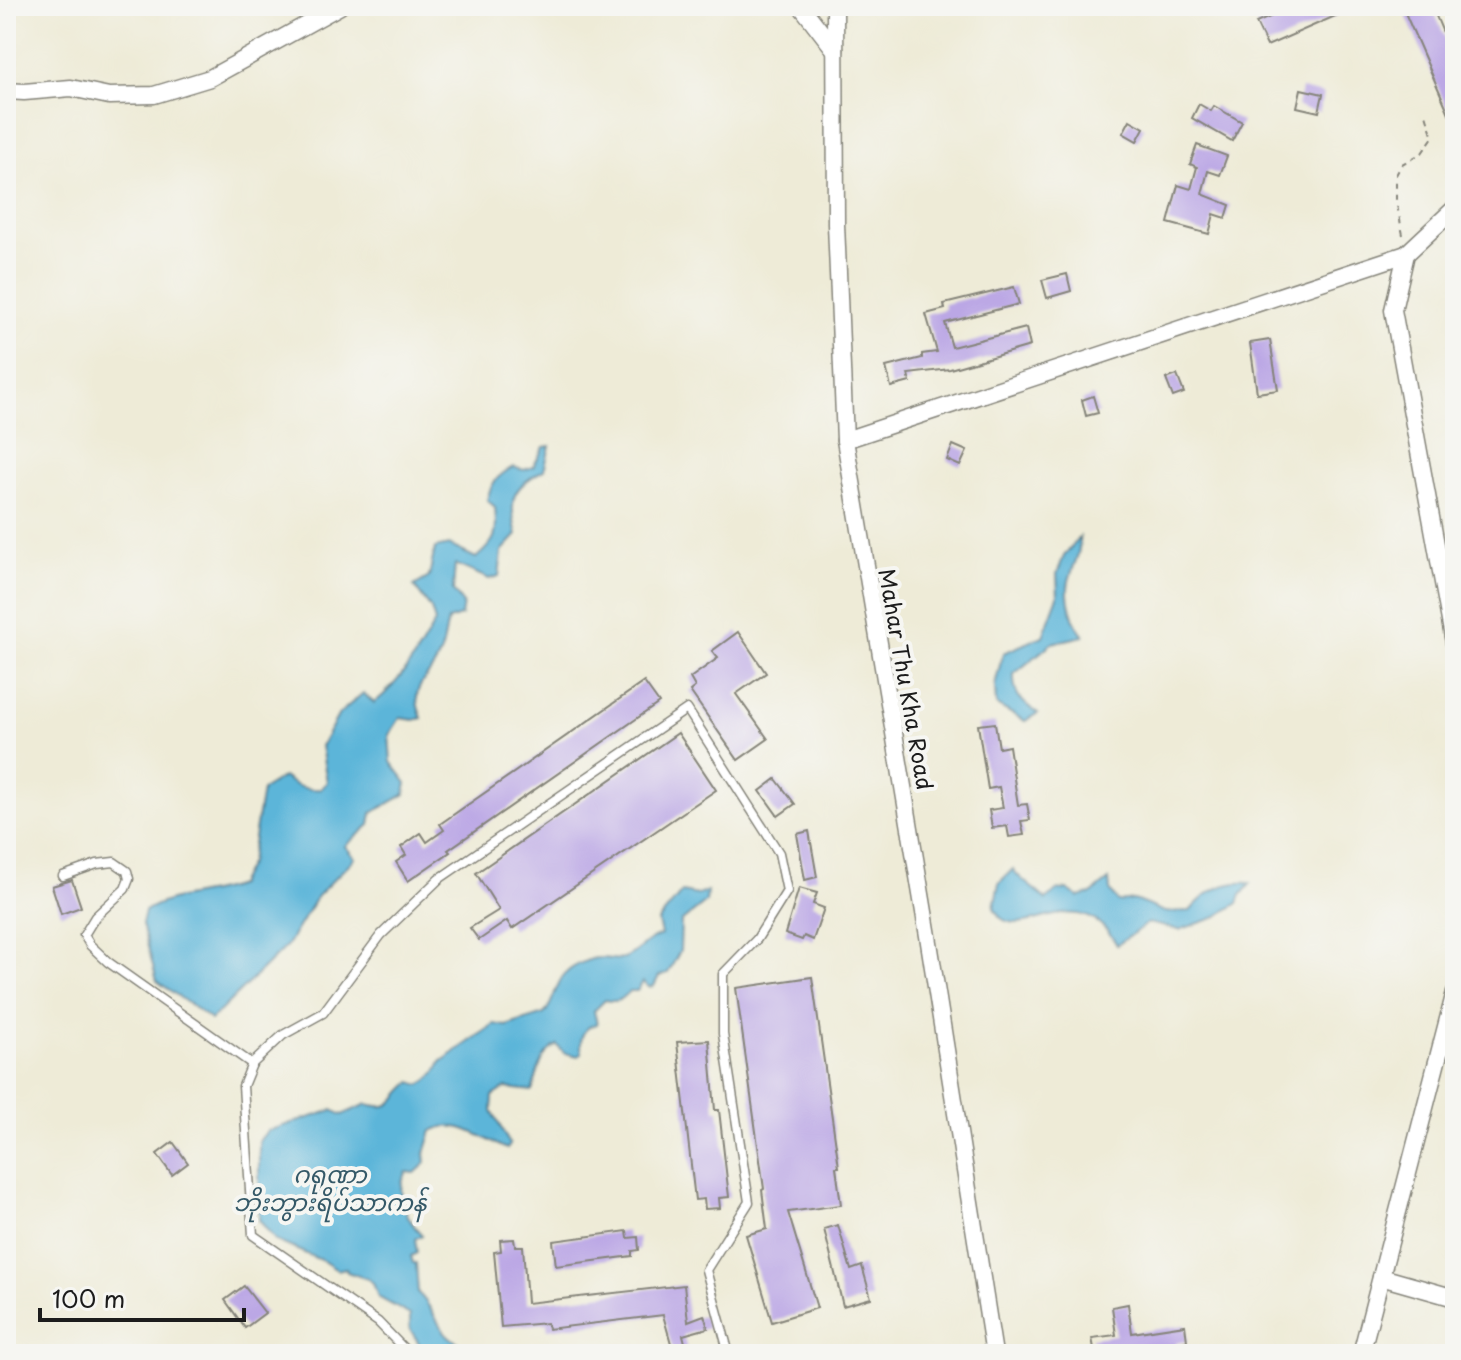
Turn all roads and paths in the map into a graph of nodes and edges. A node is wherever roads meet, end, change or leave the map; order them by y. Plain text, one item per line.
1 (340, 6) edge
2 (801, 6) edge
3 (835, 6) edge
4 (835, 50) junction
5 (6, 91) edge
6 (1425, 111) dead end
7 (1455, 208) edge
8 (1406, 254) junction
9 (845, 440) junction
10 (1455, 648) edge
11 (63, 876) dead end
12 (1455, 992) edge
13 (252, 1064) junction
14 (1381, 1277) junction
15 (1455, 1298) edge
16 (409, 1354) edge
17 (729, 1354) edge
18 (994, 1354) edge
19 (1361, 1354) edge

1 - 5 street
2 - 4 street
3 - 4 street, Mahar Thu Kha Road
4 - 9 street, Mahar Thu Kha Road
6 - 8 path
7 - 8 street
8 - 9 street
8 - 10 street
9 - 18 street, Mahar Thu Kha Road
11 - 13 lane
12 - 14 street
13 - 16 lane
13 - 17 lane
14 - 15 street
14 - 19 street

